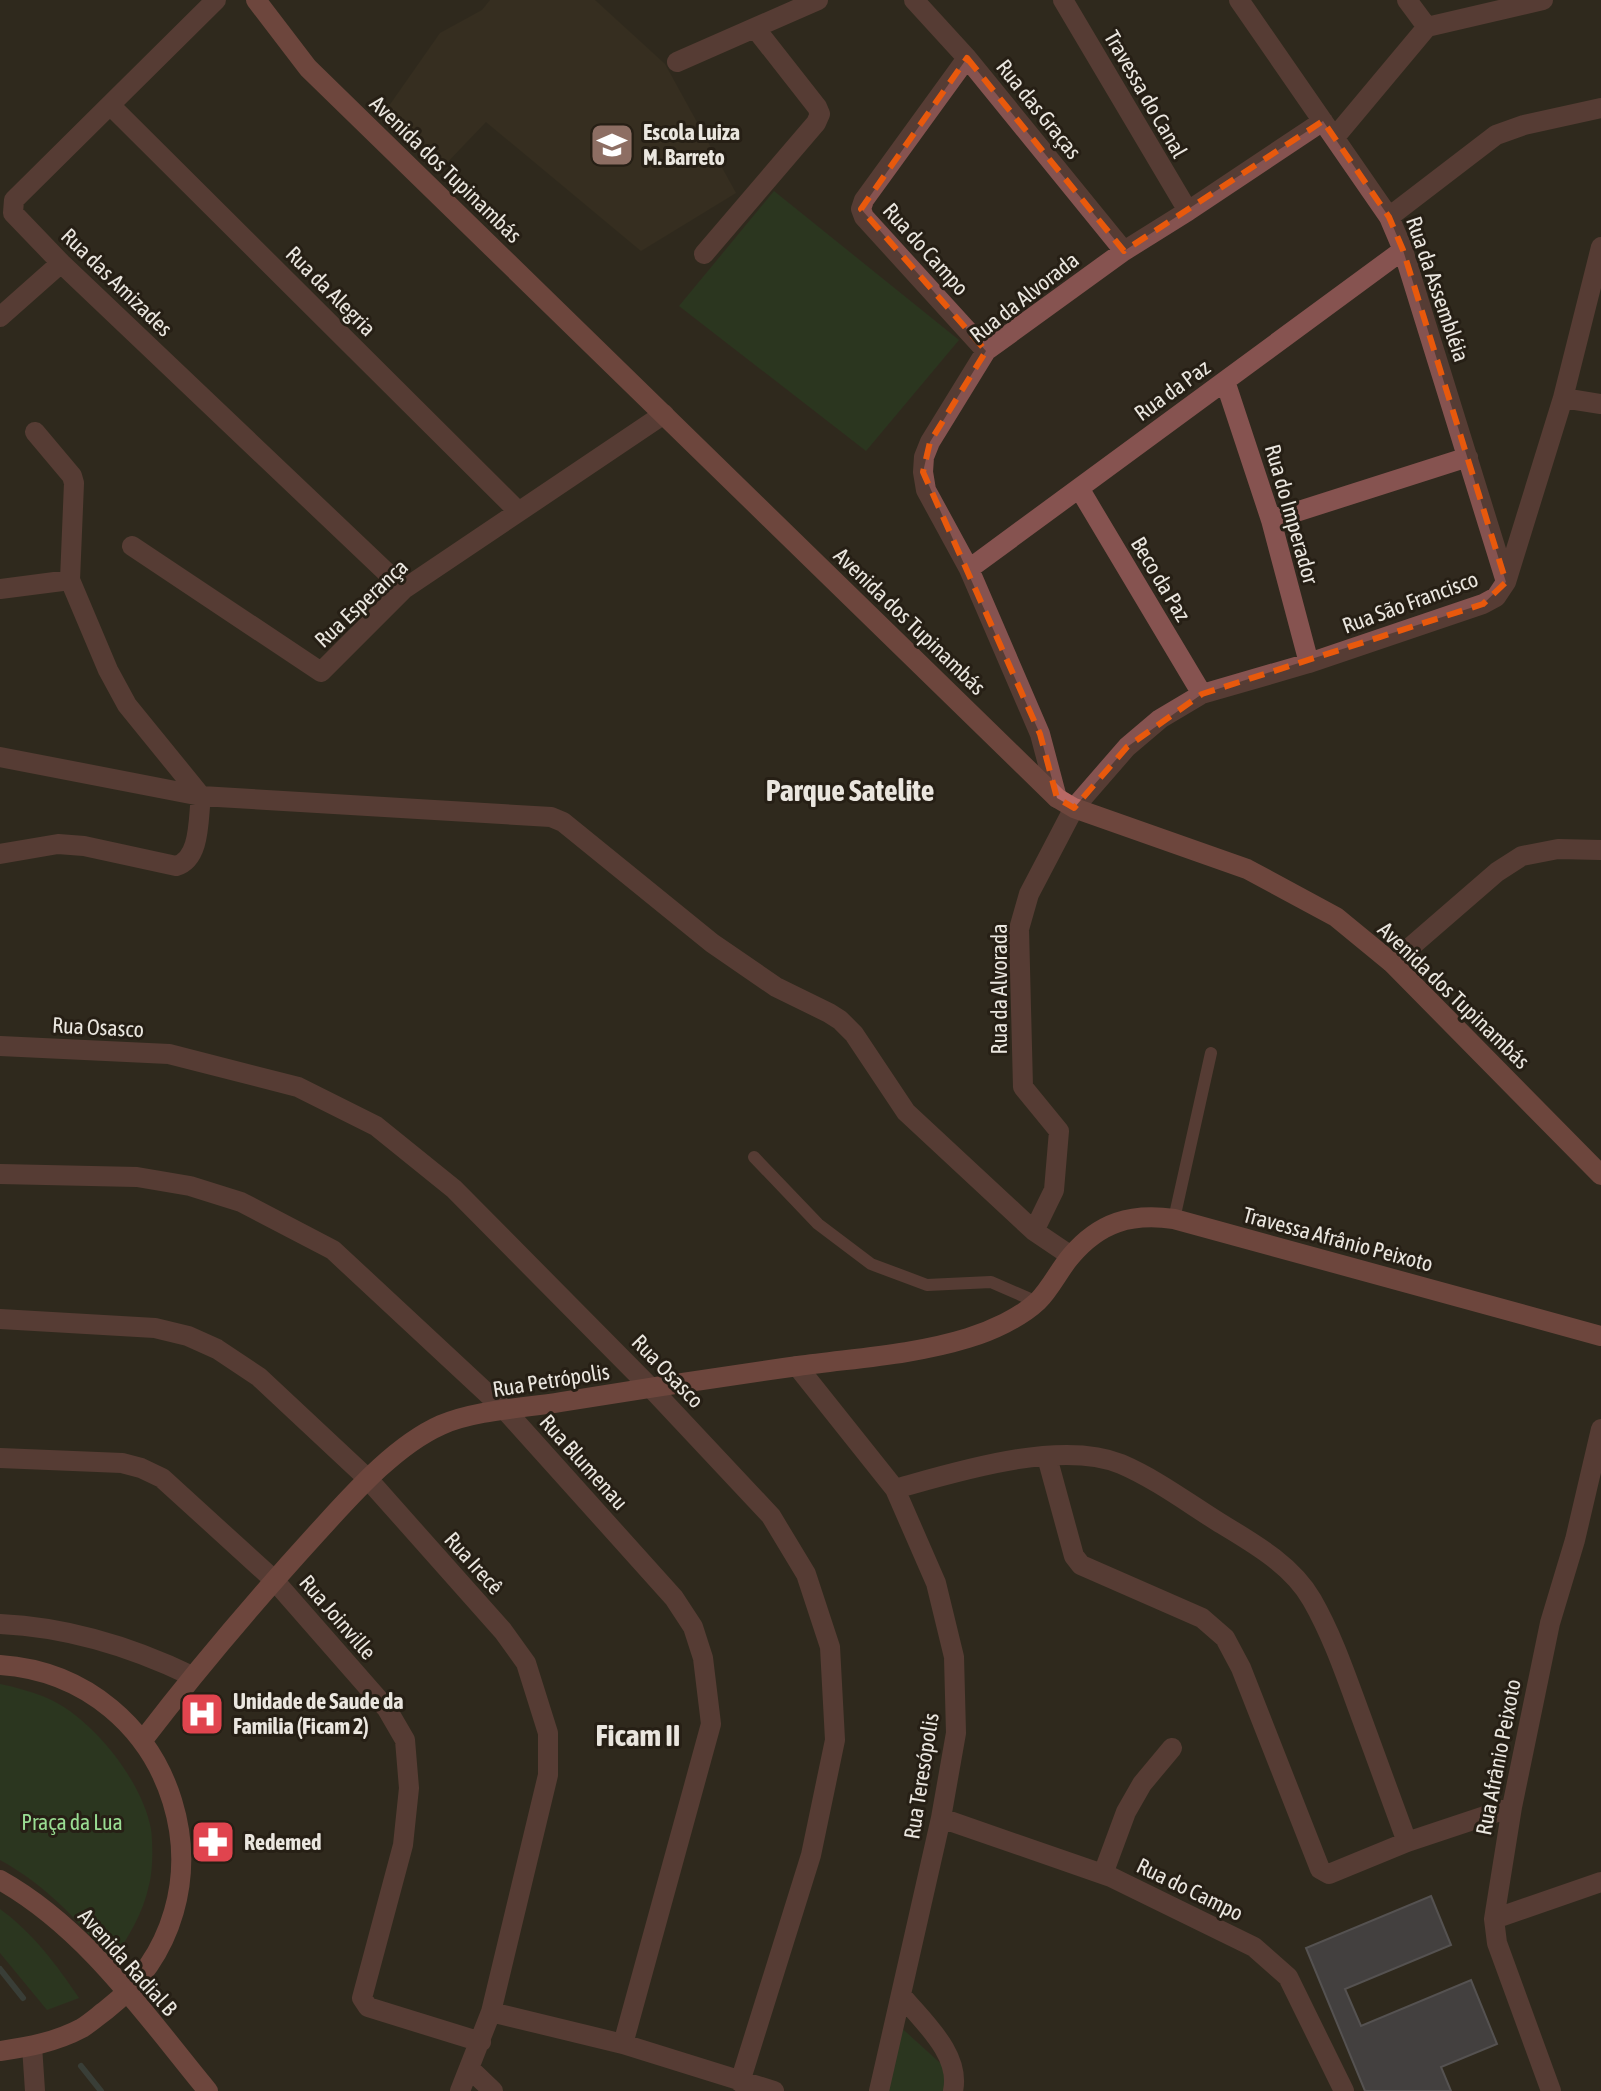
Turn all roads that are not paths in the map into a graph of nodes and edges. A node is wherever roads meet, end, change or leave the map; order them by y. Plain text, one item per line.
1 (216, 0) edge
2 (256, 0) edge
3 (818, 0) edge
4 (914, 0) edge
5 (1063, 0) edge
6 (1239, 0) edge
7 (1407, 0) edge
8 (1543, 0) edge
9 (1427, 27) junction
10 (755, 28) junction
11 (967, 58) junction
12 (677, 62) dead end
13 (111, 106) junction
14 (1601, 108) edge
15 (1329, 129) junction
16 (1188, 211) junction
17 (1389, 217) junction
18 (1601, 247) edge
19 (1403, 250) junction
20 (1124, 251) junction
21 (704, 254) dead end
22 (61, 263) junction
23 (0, 317) edge
24 (986, 351) junction
25 (1225, 381) junction
26 (1563, 398) junction
27 (1601, 404) edge
28 (664, 414) junction
29 (35, 432) dead end
30 (1468, 457) junction
31 (1079, 488) junction
32 (518, 511) junction
33 (1271, 520) junction
34 (132, 546) dead end
35 (969, 569) junction
36 (70, 580) junction
37 (1506, 582) junction
38 (0, 589) edge
39 (404, 589) junction
40 (1309, 663) junction
41 (1202, 694) junction
42 (1040, 734) junction
43 (0, 757) edge
44 (1027, 769) junction
45 (201, 796) junction
46 (1066, 803) junction
47 (1601, 850) edge
48 (0, 854) edge
49 (1392, 963) junction
50 (0, 1046) edge
51 (1211, 1053) dead end
52 (0, 1056) edge
53 (754, 1157) dead end
54 (0, 1174) edge
55 (1601, 1175) edge
56 (1174, 1219) junction
57 (1034, 1231) junction
58 (1071, 1256) junction
59 (1037, 1302) junction
60 (0, 1319) edge
61 (1601, 1336) edge
62 (797, 1366) junction
63 (651, 1388) junction
64 (506, 1411) junction
65 (1601, 1429) edge
66 (1047, 1457) junction
67 (0, 1458) edge
68 (367, 1478) junction
69 (895, 1489) junction
70 (274, 1580) junction
71 (0, 1624) edge
72 (0, 1665) edge
73 (192, 1676) junction
74 (143, 1740) junction
75 (1172, 1748) dead end
76 (1512, 1807) junction
77 (941, 1818) junction
78 (1407, 1842) junction
79 (1103, 1874) junction
80 (0, 1880) edge
81 (1601, 1882) edge
82 (1494, 1919) junction
83 (127, 1993) junction
84 (902, 1996) junction
85 (491, 2012) junction
86 (481, 2042) junction
87 (623, 2044) junction
88 (32, 2046) junction
89 (0, 2051) edge
90 (469, 2068) junction
91 (740, 2082) junction
92 (35, 2091) edge
93 (208, 2091) edge
94 (460, 2091) edge
95 (493, 2091) edge
96 (774, 2091) edge
97 (879, 2091) edge
98 (953, 2091) edge
99 (1344, 2091) edge
100 (1551, 2091) edge

1 - 13 street, Rua das Amizades
2 - 28 street, Avenida dos Tupinambás
3 - 10 street
4 - 11 street, Rua das Graças
5 - 16 street, Travessa do Canal
6 - 15 street, Rua da Assembléia
7 - 9 street
8 - 9 street
9 - 15 street, Rua da Alvorada
10 - 12 street
10 - 21 street
11 - 20 street, Rua das Graças
11 - 24 street, Rua do Campo
13 - 22 street, Rua das Amizades
13 - 32 street, Rua da Alegria
14 - 17 street
15 - 16 street, Rua da Alvorada
15 - 17 street, Rua da Assembléia
16 - 20 street, Rua da Alvorada
17 - 19 street, Rua da Assembléia
18 - 26 street, Rua São Francisco
19 - 25 street, Rua da Paz
19 - 30 street, Rua da Assembléia
20 - 24 street, Rua da Alvorada
22 - 23 street
22 - 39 street, Rua das Amizades
24 - 35 street, Rua da Alvorada
25 - 31 street, Rua da Paz
25 - 33 street, Rua do Imperador
26 - 27 street
26 - 37 street, Rua São Francisco
28 - 32 street, Rua Esperança
28 - 44 street, Avenida dos Tupinambás
29 - 36 street
30 - 33 street
30 - 37 street, Rua da Assembléia
31 - 35 street, Rua da Paz
31 - 41 street, Beco da Paz
32 - 39 street, Rua Esperança
33 - 40 street, Rua do Imperador
34 - 39 street, Rua Esperança
35 - 42 street, Rua da Alvorada
36 - 38 street
36 - 45 street
37 - 40 street, Rua São Francisco
40 - 41 street, Rua São Francisco
41 - 46 street, Rua São Francisco
42 - 44 street
42 - 46 street, Rua da Alvorada
43 - 45 street
44 - 46 street, Avenida dos Tupinambás
45 - 48 street
45 - 57 street
46 - 49 street, Avenida dos Tupinambás
46 - 57 street, Rua da Alvorada
47 - 49 street
49 - 55 street, Avenida dos Tupinambás
50 - 52 street
50 - 63 street, Rua Osasco
51 - 56 lane
53 - 59 lane
54 - 64 street, Rua Blumenau
56 - 58 street, Travessa Afrânio Peixoto
56 - 61 street, Travessa Afrânio Peixoto
57 - 58 street
58 - 59 street, Rua Petrópolis
59 - 62 street, Rua Petrópolis
60 - 68 street, Rua Irecê
62 - 63 street, Rua Petrópolis
62 - 69 street, Rua Teresópolis
63 - 64 street, Rua Petrópolis
63 - 91 street, Rua Osasco
64 - 68 street, Rua Petrópolis
64 - 87 street, Rua Blumenau
65 - 76 street, Rua Afrânio Peixoto
66 - 69 street
66 - 78 street
66 - 78 street
67 - 70 street, Rua Joinville
68 - 70 street, Rua Petrópolis
68 - 85 street, Rua Irecê
69 - 77 street, Rua Teresópolis
70 - 73 street, Rua Petrópolis
70 - 86 street, Rua Joinville
71 - 73 street
72 - 74 street
73 - 74 street, Rua Petrópolis
74 - 83 street
75 - 79 street
76 - 78 street
76 - 82 street, Rua Afrânio Peixoto
77 - 79 street, Rua do Campo
77 - 84 street, Rua Teresópolis
79 - 99 street, Rua do Campo
80 - 83 street, Avenida Radial B
81 - 82 street
82 - 100 street, Rua Afrânio Peixoto
83 - 88 street
83 - 93 street, Avenida Radial B
84 - 97 street, Rua Teresópolis
84 - 98 street
85 - 86 street, Rua Irecê
85 - 87 street
86 - 90 street, Rua Irecê
87 - 91 street
88 - 89 street
88 - 92 street
90 - 94 street, Rua Irecê
90 - 95 street
91 - 96 street

